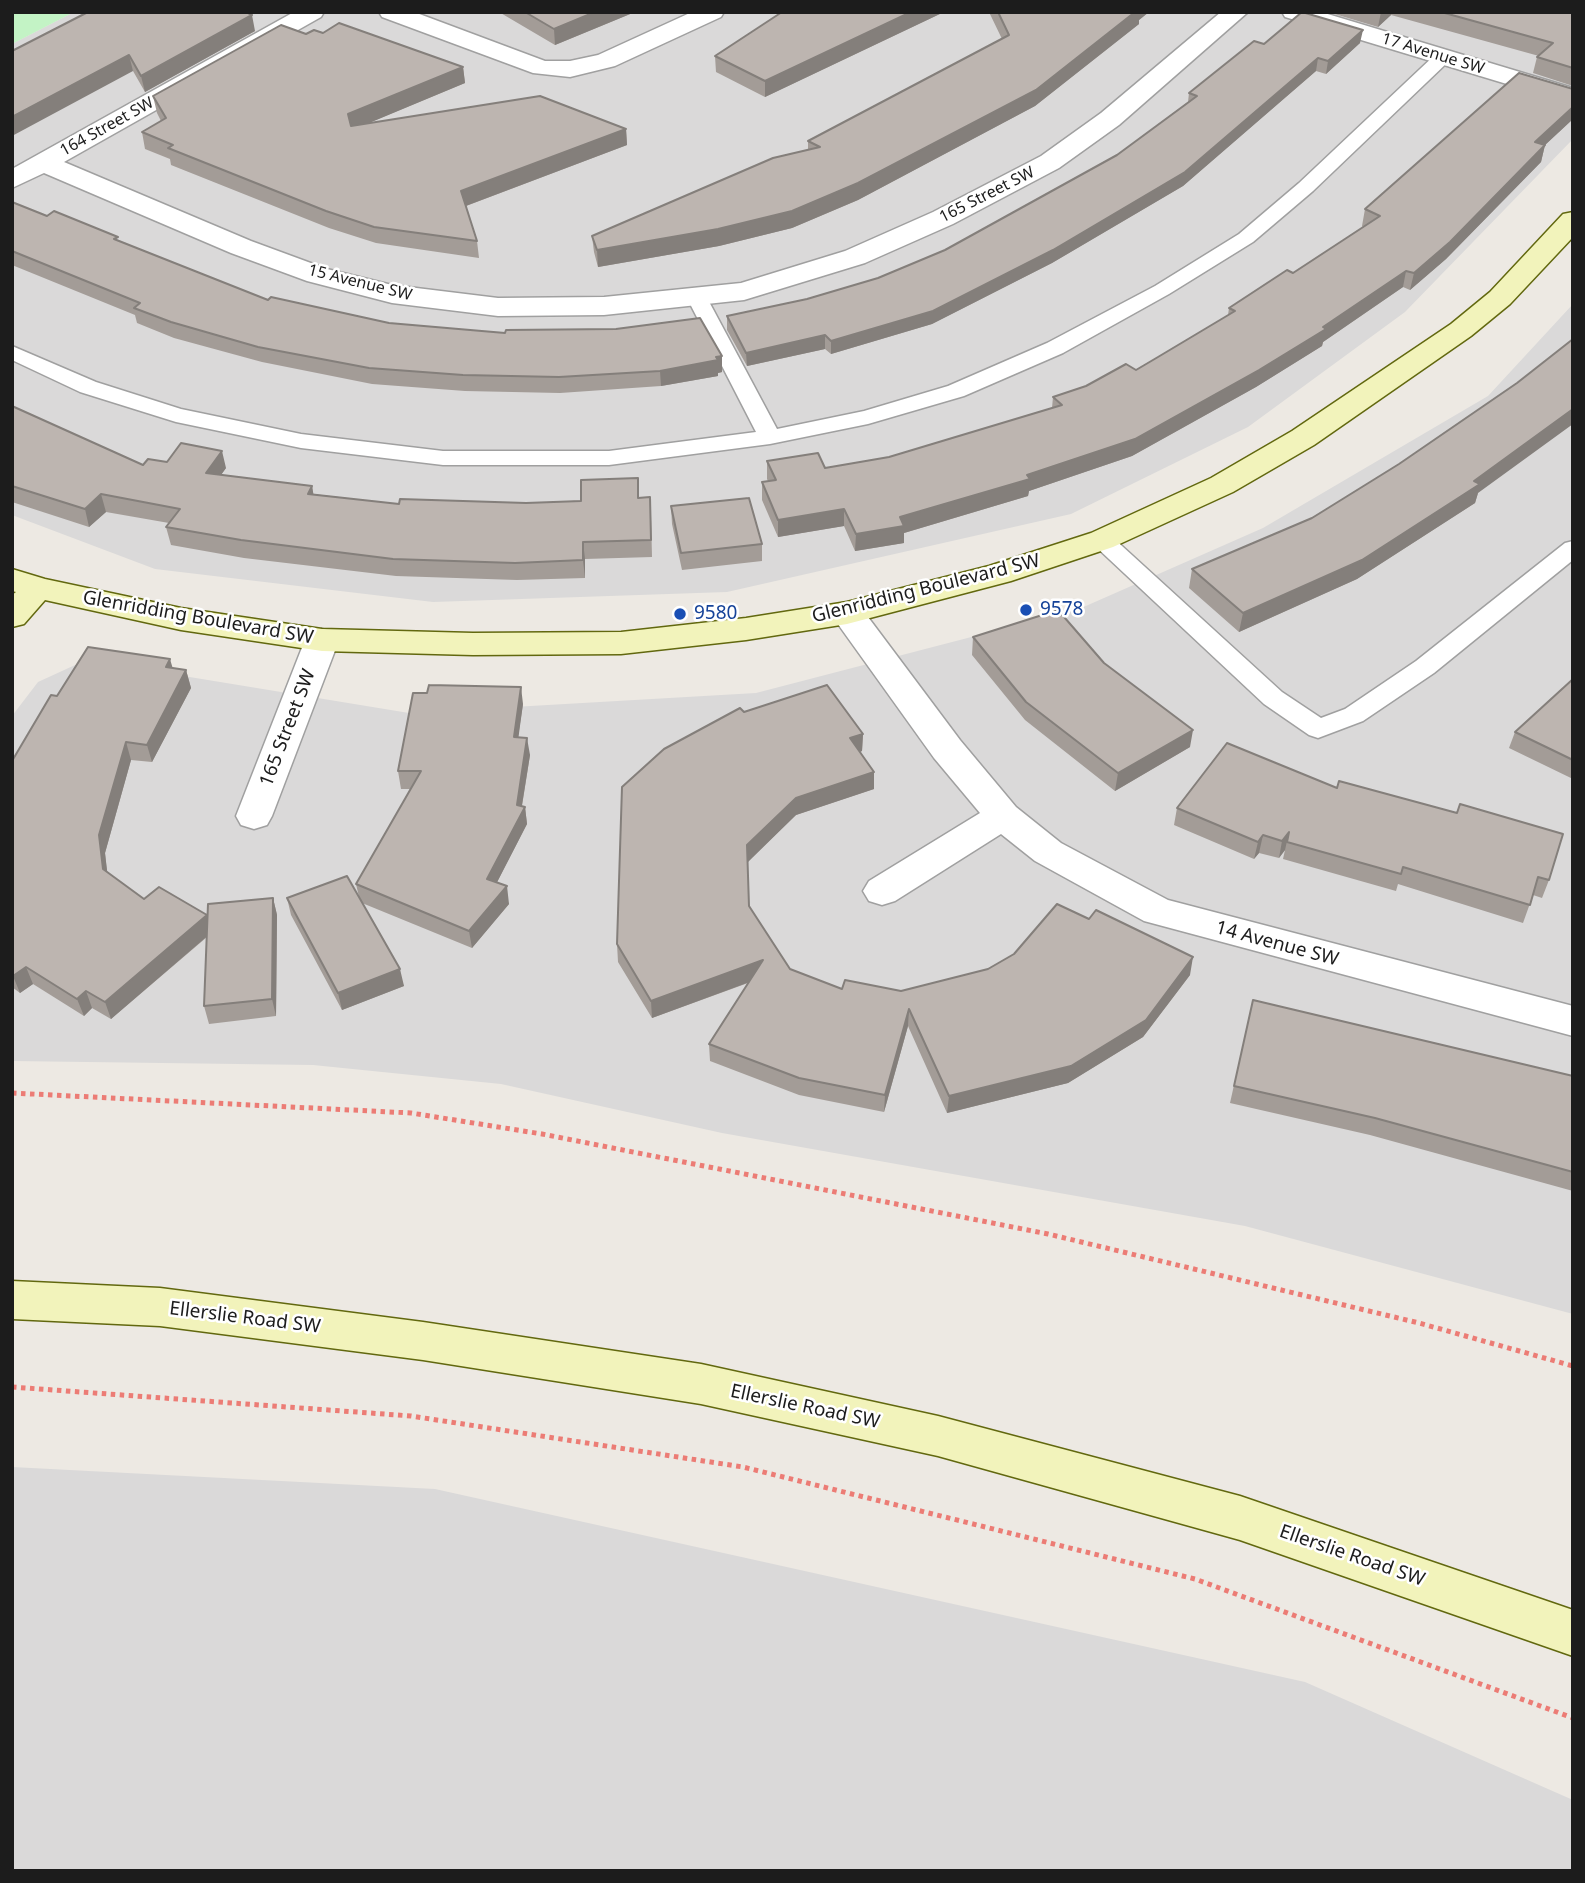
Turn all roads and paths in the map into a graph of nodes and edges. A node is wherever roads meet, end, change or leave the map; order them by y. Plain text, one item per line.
1 (312, 12) edge
2 (391, 12) edge
3 (712, 12) edge
4 (1236, 12) edge
5 (1294, 12) edge
6 (1443, 57) junction
7 (1573, 96) edge
8 (43, 163) junction
9 (12, 180) edge
10 (1573, 220) edge
11 (696, 296) junction
12 (12, 352) edge
13 (770, 437) junction
14 (1102, 540) junction
15 (1573, 548) edge
16 (25, 583) edge
17 (847, 613) junction
18 (12, 616) edge
19 (322, 640) junction
20 (254, 816) dead end
21 (1003, 816) junction
22 (882, 891) dead end
23 (1573, 1021) edge
24 (12, 1093) edge
25 (12, 1300) edge
26 (1573, 1366) edge
27 (12, 1387) edge
28 (1573, 1633) edge
29 (1573, 1718) edge

1 - 8 street, 164 Street SW
2 - 3 street
4 - 11 street, 165 Street SW
5 - 6 street, 17 Avenue SW
6 - 7 street, 17 Avenue SW
6 - 13 lane
8 - 9 street, 164 Street SW
8 - 11 street, 15 Avenue SW
10 - 14 street, Glenridding Boulevard SW
11 - 13 lane
12 - 13 lane
14 - 15 lane
14 - 17 street, Glenridding Boulevard SW
16 - 18 street
16 - 19 street, Glenridding Boulevard SW
17 - 19 street, Glenridding Boulevard SW
17 - 21 street, 14 Avenue SW
19 - 20 street, 165 Street SW
21 - 22 street
21 - 23 street, 14 Avenue SW
24 - 26 path
25 - 28 street, Ellerslie Road SW
27 - 29 path

